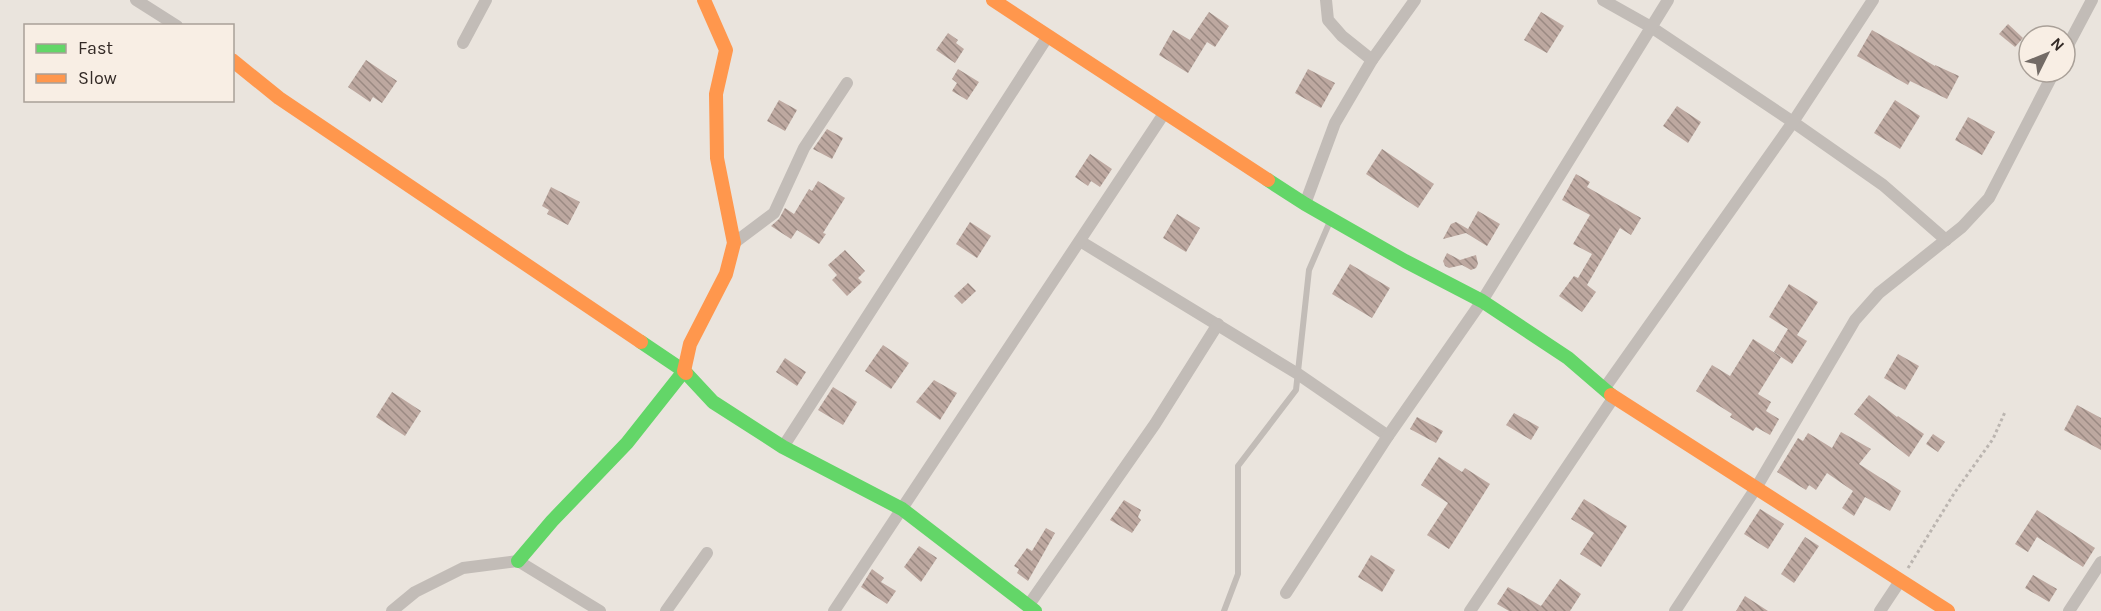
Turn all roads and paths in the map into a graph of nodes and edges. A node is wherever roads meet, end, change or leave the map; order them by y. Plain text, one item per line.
1 (136, 0) edge
2 (486, 0) edge
3 (704, 0) edge
4 (993, 0) edge
5 (1326, 0) edge
6 (1415, 0) edge
7 (1603, 0) edge
8 (1668, 0) edge
9 (1874, 0) edge
10 (2092, 0) edge
11 (174, 24) edge
12 (1651, 27) junction
13 (2077, 28) edge
14 (1048, 36) junction
15 (463, 43) dead end
16 (1372, 60) junction
17 (234, 62) edge
18 (847, 83) dead end
19 (2048, 84) edge
20 (1165, 112) junction
21 (1793, 122) junction
22 (1305, 204) junction
23 (1331, 219) junction
24 (1946, 240) junction
25 (1080, 241) junction
26 (734, 243) junction
27 (1482, 302) junction
28 (1218, 324) junction
29 (684, 371) junction
30 (1298, 374) junction
31 (1609, 393) junction
32 (2005, 412) dead end
33 (1388, 436) junction
34 (783, 447) junction
35 (1756, 488) junction
36 (902, 509) junction
37 (706, 553) dead end
38 (518, 561) junction
39 (2101, 562) edge
40 (1900, 581) junction
41 (1286, 593) dead end
42 (1031, 608) edge
43 (594, 609) edge
44 (392, 611) edge
45 (666, 611) edge
46 (834, 611) edge
47 (1224, 611) edge
48 (1470, 611) edge
49 (1675, 611) edge
50 (1880, 611) edge
51 (1948, 611) edge
52 (2069, 611) edge

1 - 11 street
2 - 15 street
3 - 26 street
4 - 14 street
5 - 16 street
6 - 16 street
7 - 12 street
8 - 12 street
9 - 21 street
10 - 13 street
12 - 21 street
12 - 27 street
14 - 20 street
14 - 34 street
16 - 22 street
17 - 29 street
18 - 26 street
19 - 24 street
20 - 22 street
20 - 25 street
21 - 24 street
21 - 31 street
22 - 23 street
23 - 27 street
23 - 30 lane
24 - 35 street
25 - 28 street
25 - 36 street
26 - 29 street
27 - 31 street
27 - 33 street
28 - 30 street
28 - 42 street
29 - 34 street
29 - 38 street
30 - 33 street
30 - 47 lane
31 - 35 street
31 - 48 street
32 - 40 path
33 - 41 street
34 - 36 street
35 - 40 street
35 - 49 street
36 - 42 street
36 - 46 street
37 - 45 street
38 - 43 street
38 - 44 street
39 - 52 street
40 - 50 street
40 - 51 street

